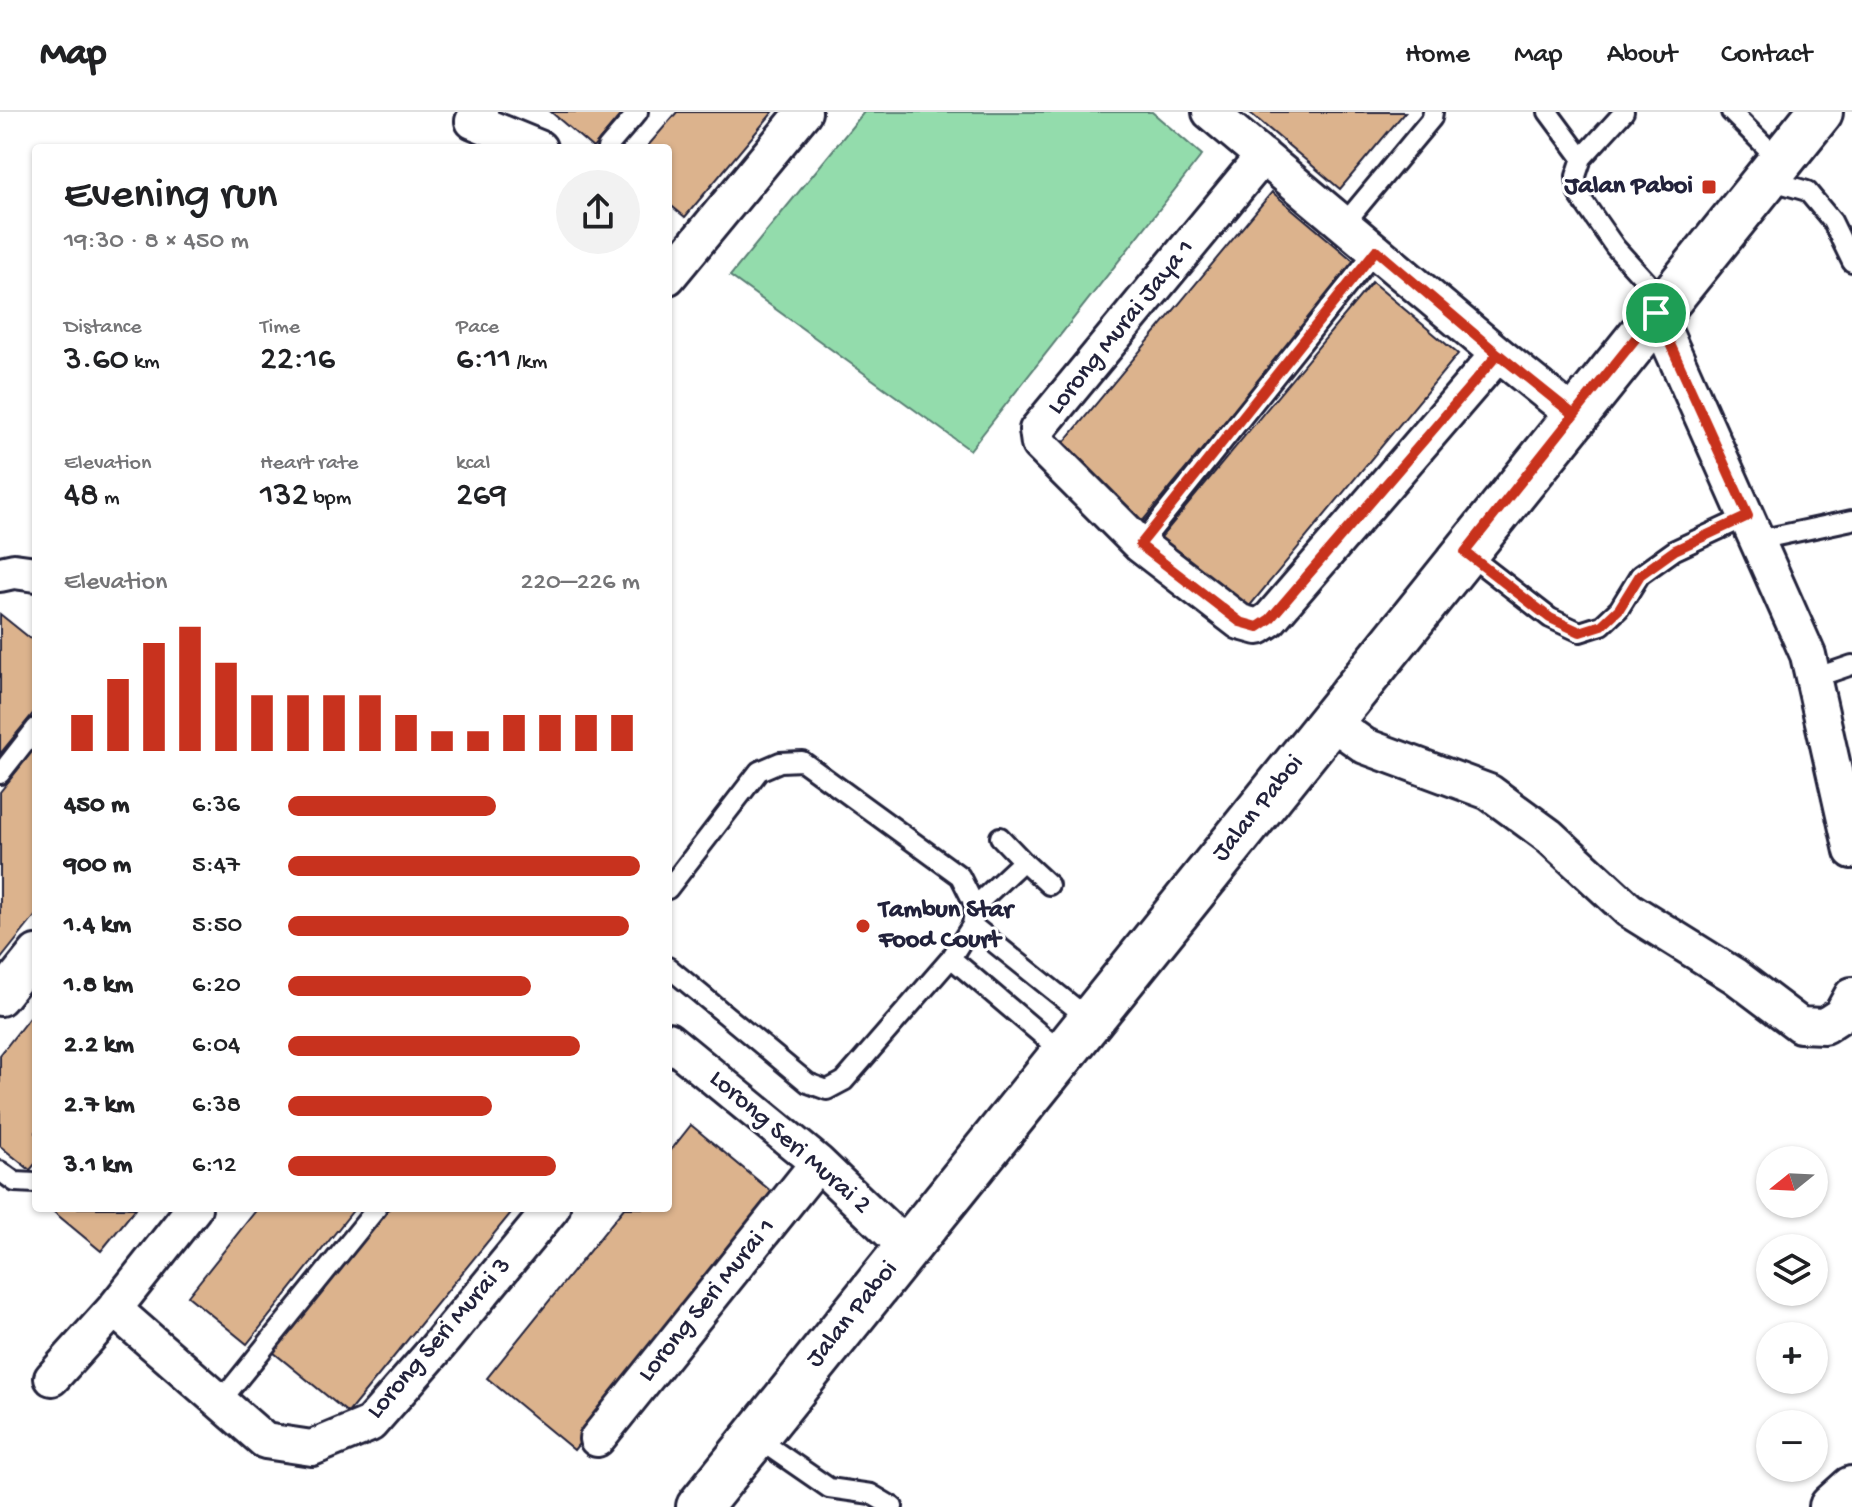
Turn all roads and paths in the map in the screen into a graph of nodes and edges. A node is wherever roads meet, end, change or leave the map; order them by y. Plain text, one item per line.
1 (638, 112) edge
2 (804, 112) edge
3 (1210, 112) edge
4 (1433, 112) edge
5 (1548, 112) edge
6 (1624, 112) edge
7 (1731, 112) edge
8 (1820, 112) edge
9 (468, 115) edge
10 (530, 144) edge
11 (610, 144) edge
12 (1263, 156) junction
13 (1582, 158) junction
14 (1771, 170) junction
15 (1344, 224) junction
16 (1376, 250) junction
17 (1852, 262) edge
18 (672, 272) edge
19 (1660, 307) junction
20 (1498, 354) junction
21 (1574, 415) junction
22 (1852, 520) edge
23 (1753, 528) junction
24 (1140, 545) junction
25 (1465, 552) junction
26 (32, 573) edge
27 (0, 574) edge
28 (1852, 665) edge
29 (1814, 678) junction
30 (1330, 721) junction
31 (32, 733) edge
32 (0, 774) edge
33 (1000, 837) dead end
34 (1852, 851) edge
35 (1023, 861) junction
36 (672, 884) edge
37 (1049, 885) dead end
38 (974, 916) junction
39 (32, 958) edge
40 (951, 958) junction
41 (672, 970) edge
42 (1852, 995) edge
43 (0, 998) edge
44 (1076, 1036) junction
45 (673, 1053) edge
46 (818, 1163) junction
47 (0, 1171) edge
48 (32, 1183) edge
49 (191, 1212) edge
50 (374, 1212) edge
51 (549, 1212) edge
52 (907, 1248) junction
53 (114, 1309) junction
54 (52, 1378) dead end
55 (220, 1402) junction
56 (755, 1437) junction
57 (597, 1439) dead end
58 (1852, 1489) edge
59 (699, 1507) edge
60 (893, 1507) edge
61 (1832, 1507) edge

1 - 11 lane
2 - 18 street
3 - 12 street
4 - 15 lane
5 - 13 lane
6 - 13 lane
7 - 14 lane
8 - 14 main road, Jalan Paboi
9 - 10 street
12 - 15 street
12 - 24 street, Lorong Murai Jaya 1
13 - 19 lane
14 - 17 lane
14 - 19 main road, Jalan Paboi
15 - 16 street
16 - 20 street
16 - 24 lane
19 - 21 main road, Jalan Paboi
19 - 23 street
20 - 21 street
20 - 24 street, Lorong Murai Jaya 1
21 - 25 main road, Jalan Paboi
22 - 23 lane
23 - 25 lane
23 - 29 street
25 - 30 main road, Jalan Paboi
26 - 27 street
28 - 29 lane
29 - 34 street
30 - 42 street
30 - 44 main road, Jalan Paboi
31 - 32 lane
33 - 35 lane
35 - 37 lane
35 - 38 lane
36 - 38 lane
38 - 40 lane
38 - 44 lane
39 - 43 street
40 - 41 lane
40 - 44 lane
44 - 52 main road, Jalan Paboi
45 - 46 street, Lorong Seri Murai 2
46 - 52 street, Lorong Seri Murai 2
46 - 57 street, Lorong Seri Murai 1
47 - 48 lane
49 - 53 street
50 - 55 lane
51 - 55 street, Lorong Seri Murai 3
52 - 56 main road, Jalan Paboi
53 - 54 street
53 - 55 street
56 - 59 main road, Jalan Paboi
56 - 60 lane
58 - 61 main road

